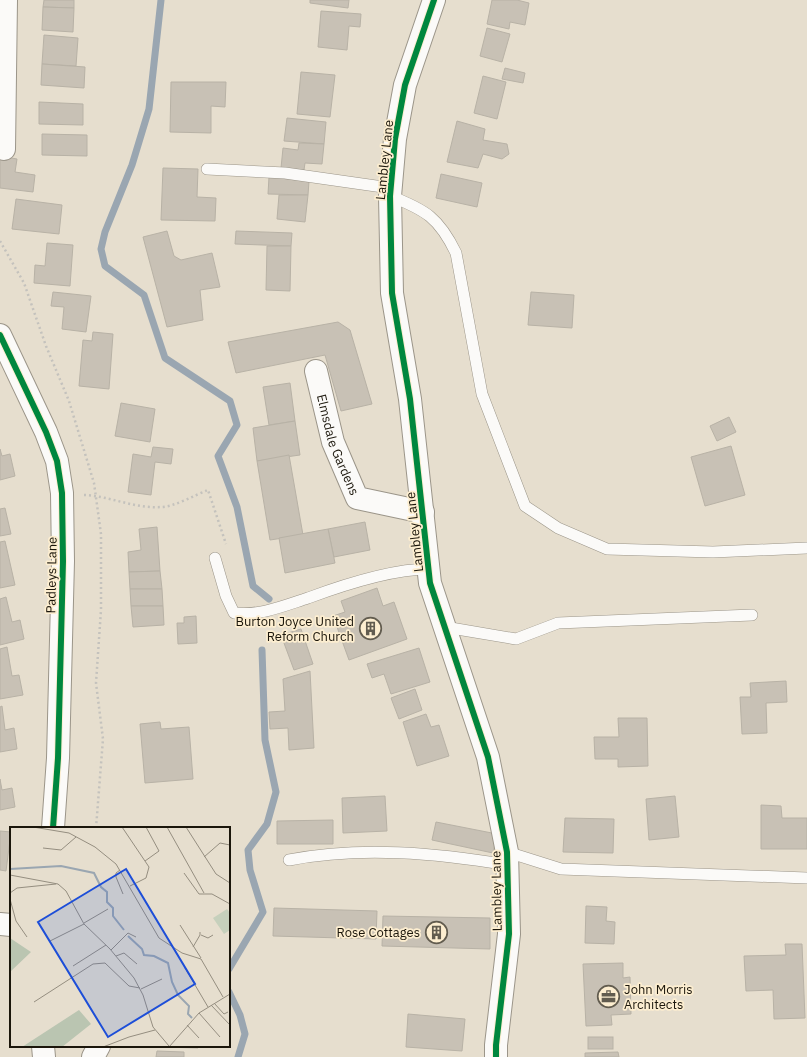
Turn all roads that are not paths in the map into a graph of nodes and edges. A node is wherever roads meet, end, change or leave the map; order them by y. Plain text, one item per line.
1 (6, 0) edge
2 (434, 0) edge
3 (4, 149) dead end
4 (207, 169) dead end
5 (390, 192) junction
6 (0, 335) edge
7 (316, 371) dead end
8 (423, 512) junction
9 (807, 548) edge
10 (214, 558) dead end
11 (429, 570) junction
12 (752, 615) dead end
13 (445, 627) junction
14 (53, 827) edge
15 (508, 859) junction
16 (289, 860) dead end
17 (807, 878) edge
18 (0, 924) edge
19 (10, 925) edge
20 (98, 1047) edge
21 (93, 1057) edge
22 (496, 1057) edge

1 - 3 street
2 - 5 street, Lambley Lane
4 - 5 lane
5 - 8 street, Lambley Lane
5 - 9 lane
6 - 14 street, Padleys Lane
7 - 8 street, Elmsdale Gardens
8 - 11 street, Lambley Lane
10 - 11 lane, Lambley Lane
11 - 13 street, Lambley Lane
12 - 13 lane
13 - 15 street, Lambley Lane
15 - 16 lane
15 - 17 lane
15 - 22 street, Lambley Lane
18 - 19 street
20 - 21 street

